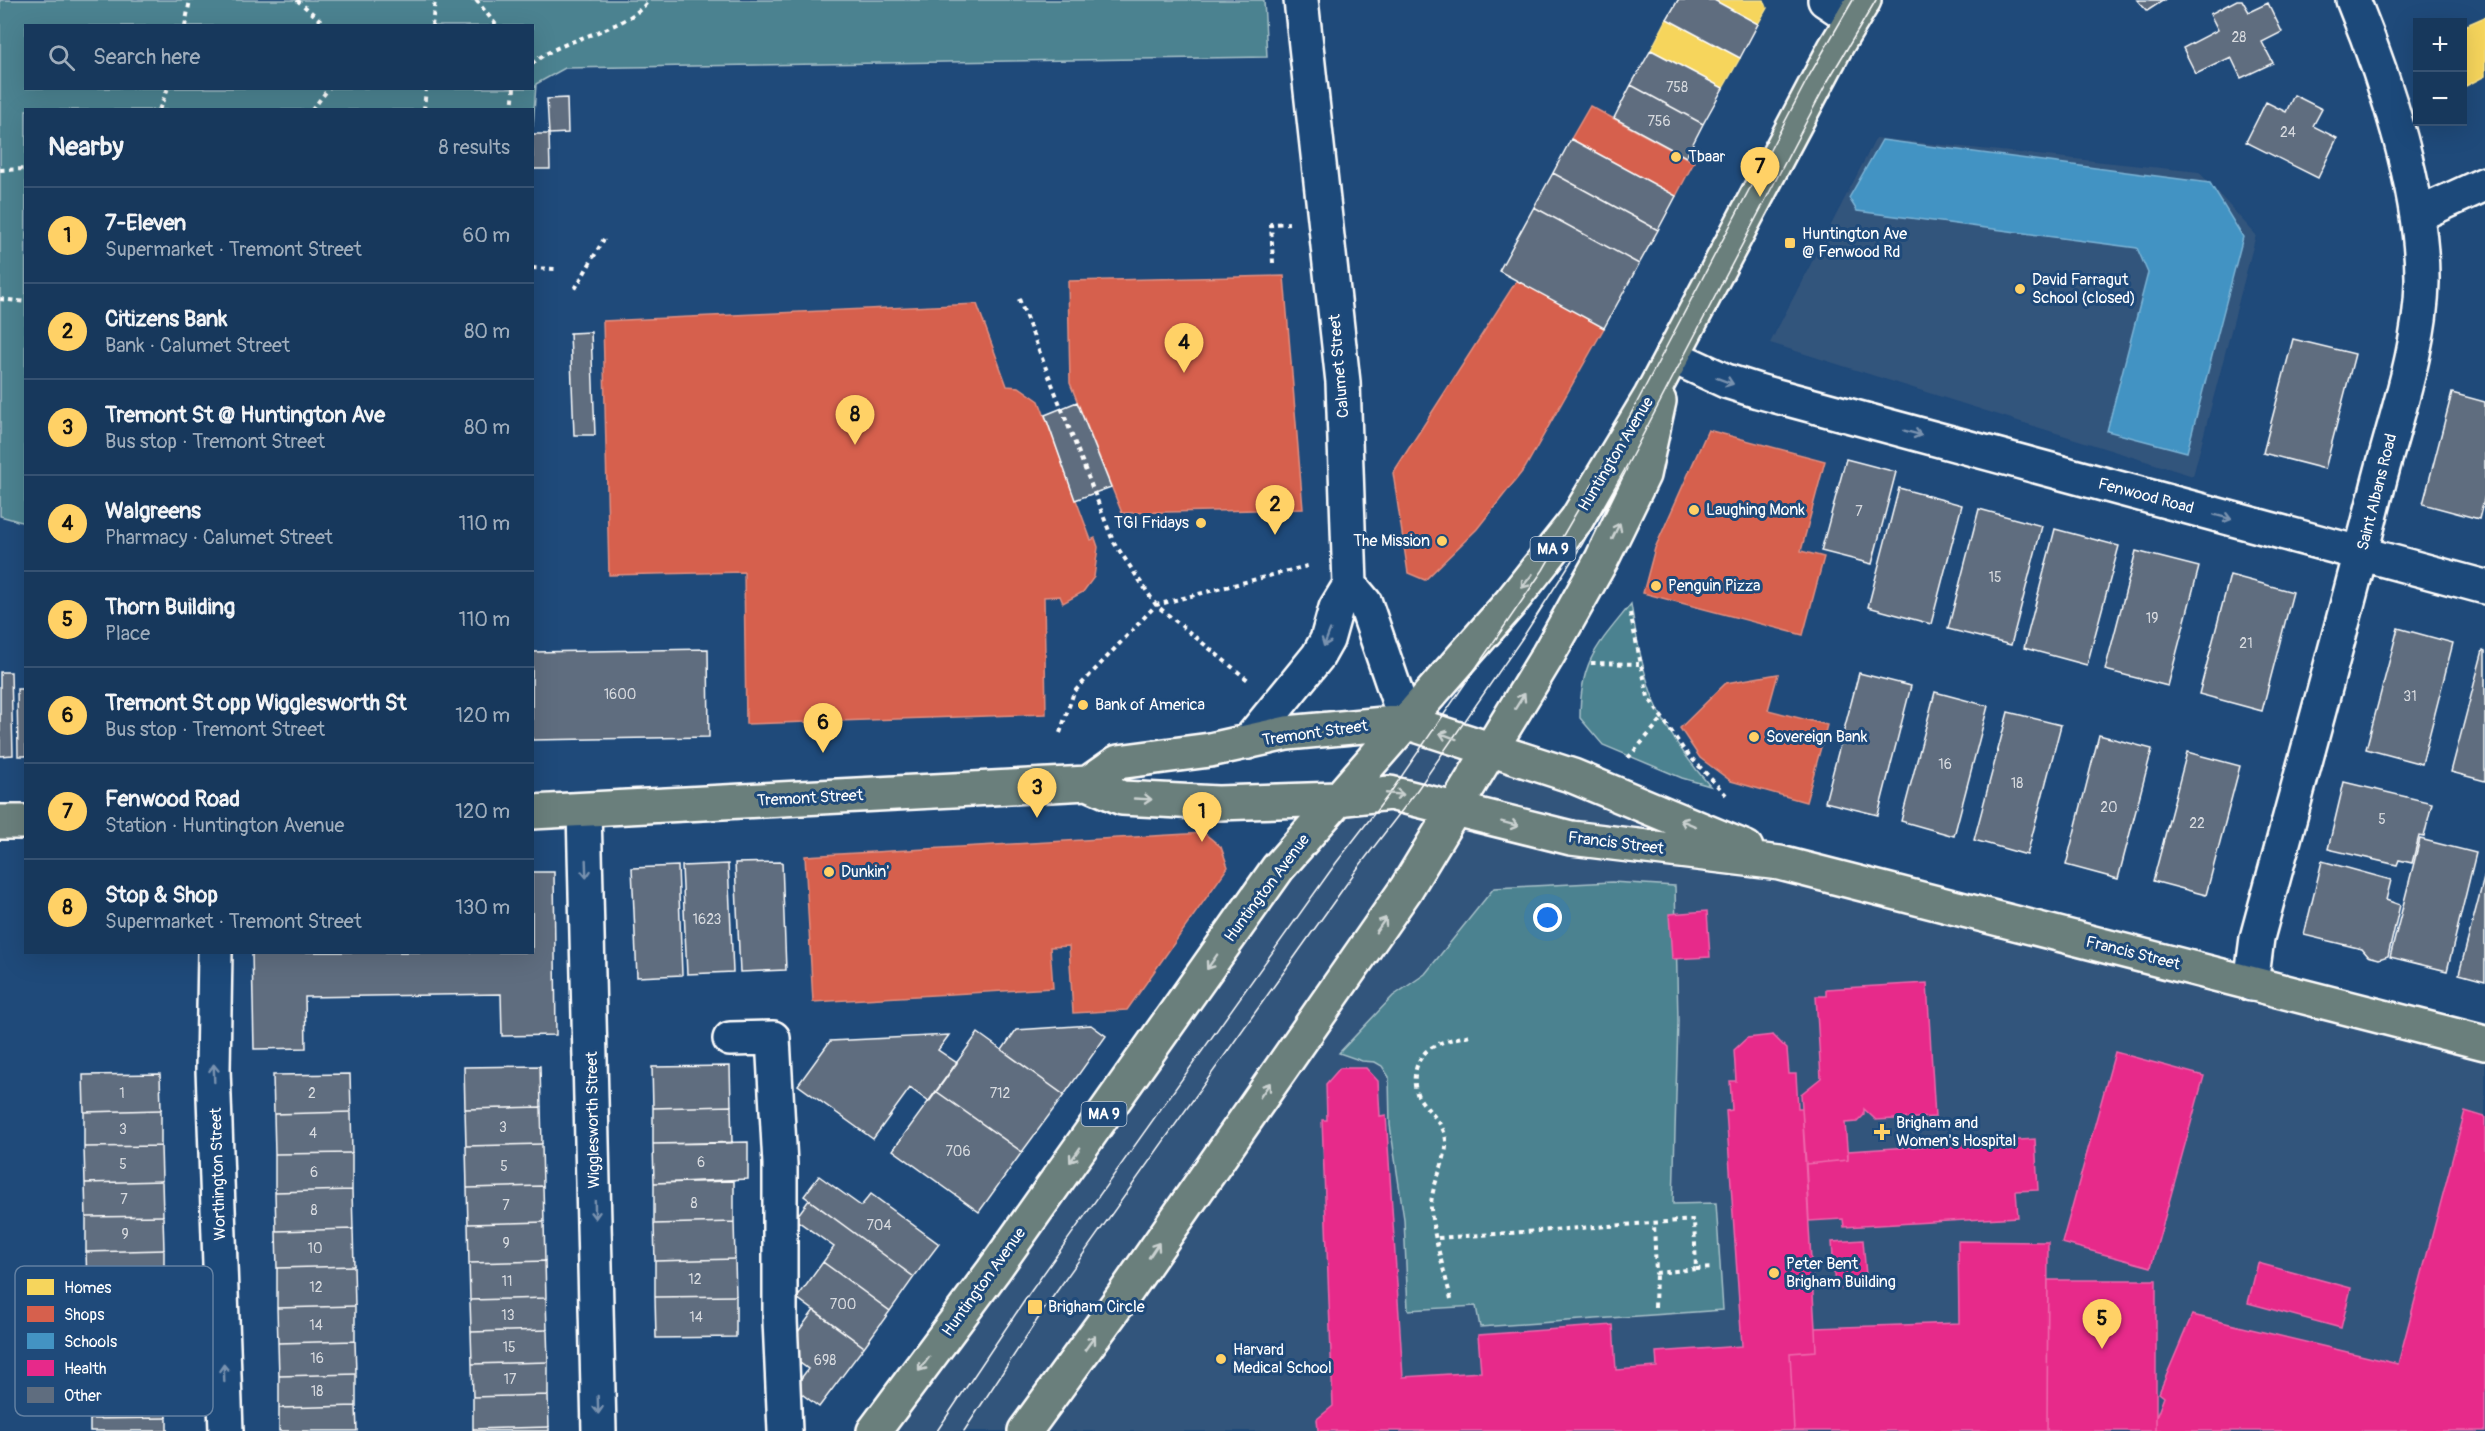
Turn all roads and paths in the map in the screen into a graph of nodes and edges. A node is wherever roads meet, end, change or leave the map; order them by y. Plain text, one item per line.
1 (190, 0) edge
2 (297, 0) edge
3 (435, 0) edge
4 (476, 0) edge
5 (649, 0) edge
6 (1300, 0) edge
7 (1825, 0) edge
8 (2353, 0) edge
9 (1858, 9) edge
10 (185, 24) edge
11 (325, 24) edge
12 (432, 24) edge
13 (495, 24) edge
14 (534, 61) edge
15 (167, 90) edge
16 (327, 90) edge
17 (426, 90) edge
18 (514, 90) edge
19 (160, 108) edge
20 (313, 108) edge
21 (424, 108) edge
22 (512, 108) edge
23 (24, 169) edge
24 (0, 170) edge
25 (2485, 184) edge
26 (2417, 215) junction
27 (1271, 224) dead end
28 (604, 239) dead end
29 (1273, 262) dead end
30 (534, 268) edge
31 (555, 269) dead end
32 (575, 289) dead end
33 (1019, 299) dead end
34 (0, 300) edge
35 (24, 302) edge
36 (1672, 356) junction
37 (2361, 555) junction
38 (1318, 563) dead end
39 (1350, 585) junction
40 (2485, 587) edge
41 (1156, 605) junction
42 (1630, 613) dead end
43 (1591, 663) dead end
44 (1639, 663) junction
45 (1254, 686) dead end
46 (1663, 718) junction
47 (1406, 722) junction
48 (1060, 733) dead end
49 (1248, 742) junction
50 (1489, 751) junction
51 (1628, 758) dead end
52 (1088, 783) junction
53 (1726, 795) dead end
54 (1337, 799) junction
55 (1454, 809) junction
56 (584, 810) junction
57 (534, 812) edge
58 (0, 822) edge
59 (24, 822) edge
60 (1780, 863) junction
61 (215, 954) edge
62 (2251, 984) junction
63 (1470, 1035) dead end
64 (730, 1039) dead end
65 (2485, 1043) edge
66 (1653, 1223) junction
67 (1438, 1238) junction
68 (1713, 1268) dead end
69 (1696, 1269) junction
70 (1656, 1273) junction
71 (1451, 1299) dead end
72 (1654, 1307) dead end
73 (226, 1431) edge
74 (599, 1431) edge
75 (785, 1431) edge
76 (874, 1431) edge
77 (1025, 1431) edge

1 - 10 path
2 - 11 path
3 - 12 path
4 - 13 path
5 - 14 path
6 - 39 street, Calumet Street
7 - 9 street
8 - 26 street, Saint Albans Road
9 - 36 main road, Huntington Avenue / MA 9
15 - 19 path
16 - 20 path
17 - 21 path
18 - 22 path
23 - 24 path
25 - 26 street
26 - 37 street, Saint Albans Road
27 - 29 path
28 - 32 path
30 - 31 path
33 - 41 path
34 - 35 path
36 -> 37 street, Fenwood Road
36 -> 47 main road, Huntington Avenue / MA 9
50 -> 36 main road, Huntington Avenue / MA 9
37 - 40 street, Fenwood Road
37 - 62 street, Saint Albans Road
38 - 41 path
39 - 47 street
39 -> 49 street
41 - 45 path
41 - 48 path
42 - 44 path
43 - 44 path
44 - 46 path
46 - 51 path
46 - 53 path
47 - 49 main road, Tremont Street
50 -> 47 main road, Francis Street
47 - 54 main road, Huntington Avenue / MA 9
49 - 52 main road, Tremont Street
50 - 55 main road, Huntington Avenue / MA 9
60 -> 50 main road, Francis Street
52 -> 54 main road, Tremont Street
52 - 56 main road, Tremont Street
54 -> 55 main road, Francis Street
54 -> 76 main road, Huntington Avenue / MA 9
55 -> 60 main road, Francis Street
77 -> 55 main road, Huntington Avenue / MA 9
56 - 57 main road, Tremont Street
56 -> 74 street, Wigglesworth Street
58 - 59 main road
60 - 62 main road, Francis Street
73 -> 61 street, Worthington Street
62 - 65 main road, Francis Street
63 - 67 path
64 - 75 street
66 - 67 path
66 - 69 path
66 - 70 path
67 - 71 path
68 - 69 path
69 - 70 path
70 - 72 path

